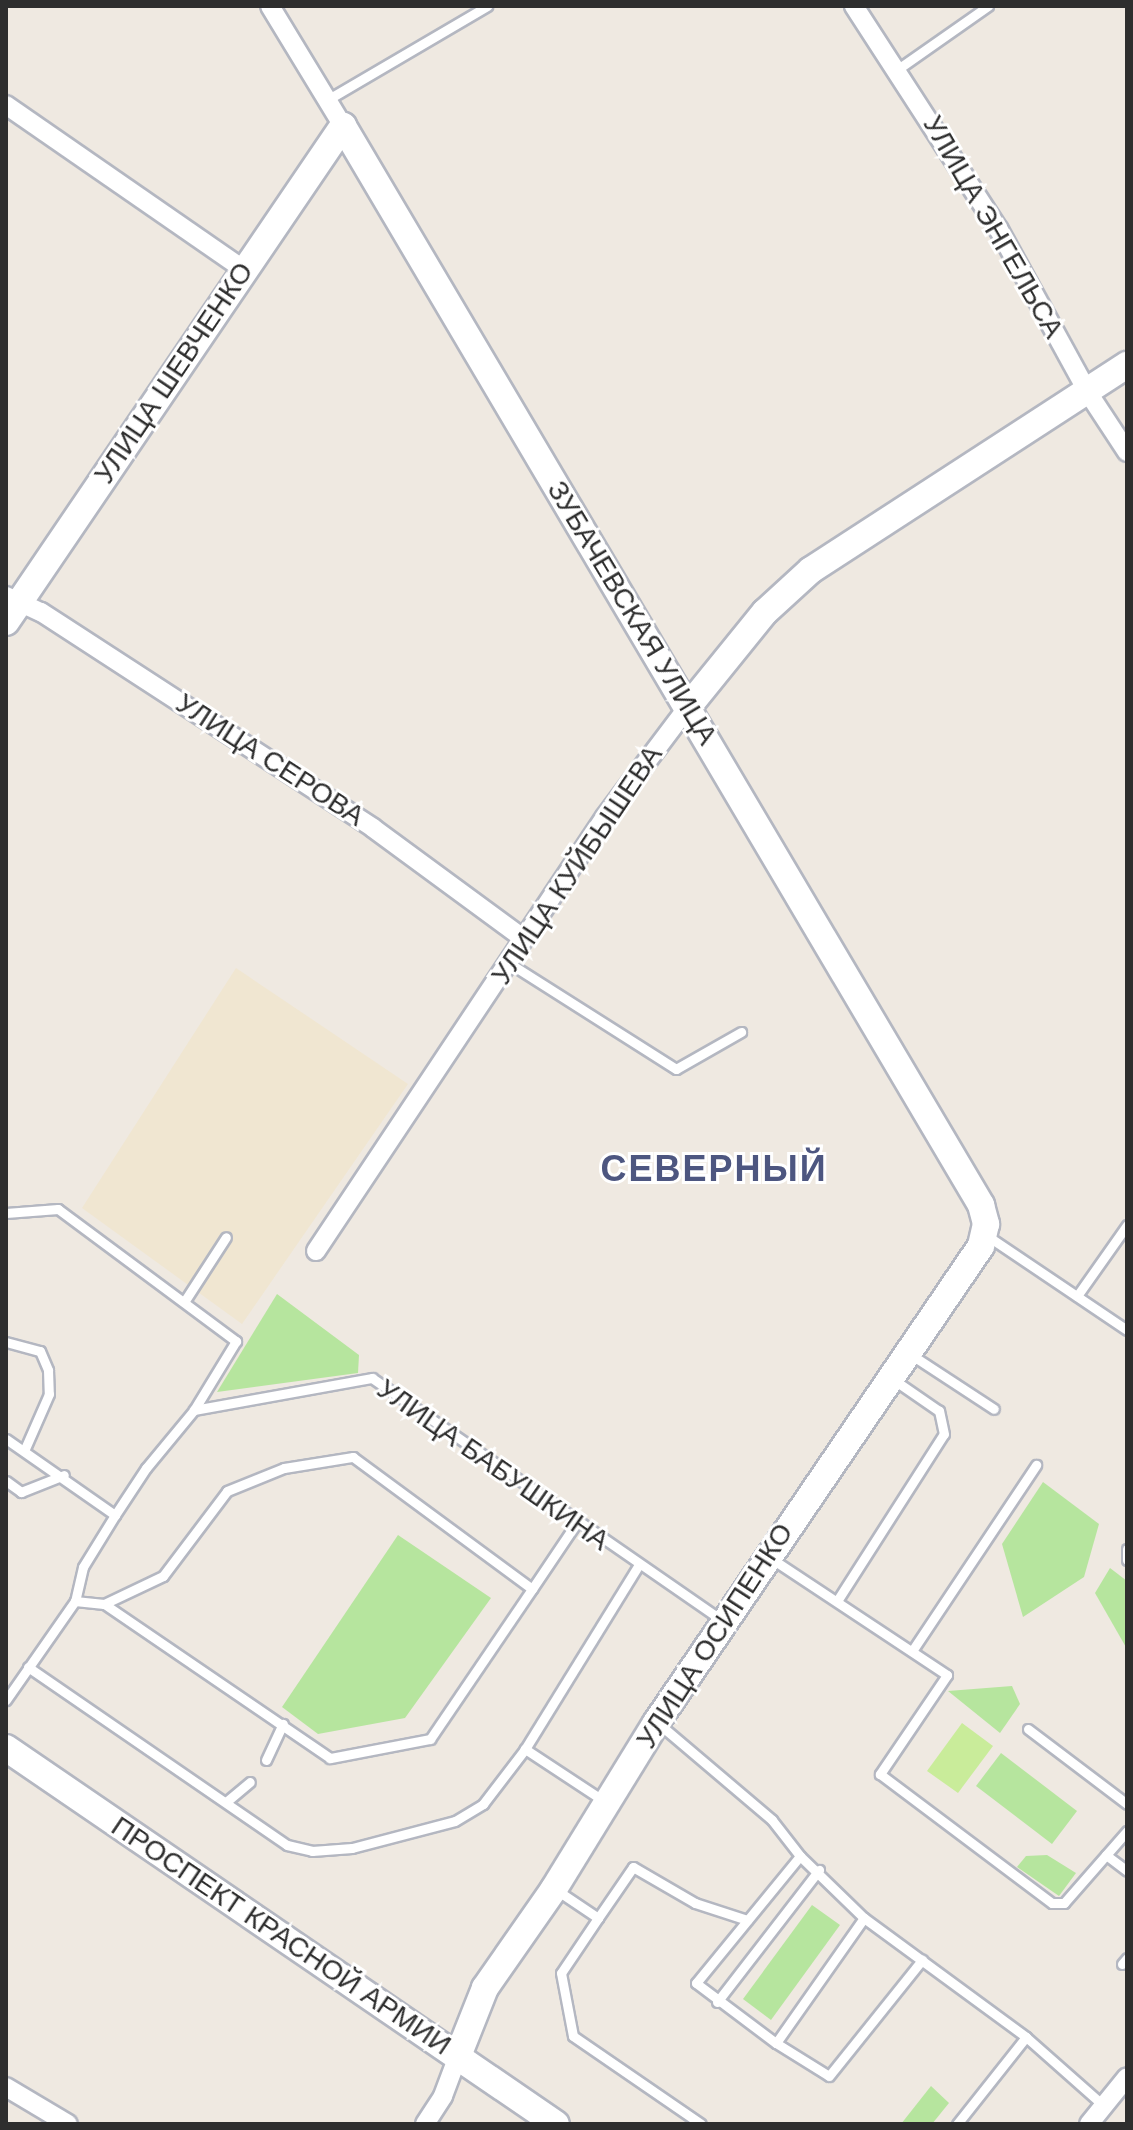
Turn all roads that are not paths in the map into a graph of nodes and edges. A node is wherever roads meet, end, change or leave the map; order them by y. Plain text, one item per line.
1 (270, 6) edge
2 (487, 6) edge
3 (854, 6) edge
4 (988, 6) edge
5 (898, 69) junction
6 (327, 100) junction
7 (6, 105) edge
8 (343, 126) junction
9 (244, 270) junction
10 (1127, 365) edge
11 (1087, 391) junction
12 (1127, 452) edge
13 (10, 607) edge
14 (688, 707) junction
15 (524, 939) junction
16 (509, 963) junction
17 (741, 1032) dead end
18 (6, 1213) edge
19 (1127, 1225) edge
20 (986, 1230) junction
21 (226, 1237) dead end
22 (316, 1251) dead end
23 (1077, 1296) junction
24 (184, 1302) junction
25 (1127, 1330) edge
26 (6, 1342) edge
27 (908, 1353) junction
28 (891, 1377) junction
29 (994, 1409) dead end
30 (194, 1410) junction
31 (6, 1439) edge
32 (24, 1451) junction
33 (1036, 1465) dead end
34 (64, 1475) junction
35 (6, 1481) edge
36 (115, 1515) junction
37 (577, 1522) junction
38 (1127, 1549) edge
39 (766, 1555) junction
40 (1127, 1560) edge
41 (638, 1566) junction
42 (532, 1589) junction
43 (75, 1601) junction
44 (837, 1601) junction
45 (104, 1604) junction
46 (724, 1622) junction
47 (912, 1651) junction
48 (28, 1667) junction
49 (9, 1688) edge
50 (6, 1700) edge
51 (656, 1723) junction
52 (283, 1724) junction
53 (1028, 1729) dead end
54 (6, 1748) edge
55 (525, 1749) junction
56 (266, 1760) dead end
57 (250, 1782) dead end
58 (226, 1802) junction
59 (607, 1803) junction
60 (1127, 1804) edge
61 (1127, 1831) edge
62 (1106, 1855) junction
63 (800, 1856) junction
64 (819, 1870) junction
65 (1127, 1871) edge
66 (554, 1889) junction
67 (598, 1918) junction
68 (864, 1918) junction
69 (747, 1920) junction
70 (922, 1960) junction
71 (717, 2002) junction
72 (1026, 2037) junction
73 (776, 2043) junction
74 (458, 2056) junction
75 (1127, 2077) edge
76 (6, 2087) edge
77 (1104, 2106) junction
78 (68, 2124) edge
79 (425, 2124) edge
80 (556, 2124) edge
81 (701, 2124) edge
82 (957, 2124) edge
83 (1089, 2124) edge

1 - 6 street, ЗУБАЧЕВСКАЯ УЛИЦА
2 - 6 lane
3 - 5 street, УЛИЦА ЭНГЕЛЬСА
4 - 5 lane
5 - 11 street, УЛИЦА ЭНГЕЛЬСА
6 - 8 street, ЗУБАЧЕВСКАЯ УЛИЦА
7 - 9 street
8 - 9 street, УЛИЦА ШЕВЧЕНКО
8 - 14 street, ЗУБАЧЕВСКАЯ УЛИЦА
9 - 13 street, УЛИЦА ШЕВЧЕНКО
10 - 11 street, УЛИЦА КУЙБЫШЕВА
11 - 12 street, УЛИЦА ЭНГЕЛЬСА
11 - 14 street, УЛИЦА КУЙБЫШЕВА
13 - 15 street, УЛИЦА СЕРОВА
14 - 15 street, УЛИЦА КУЙБЫШЕВА
14 - 20 street, ЗУБАЧЕВСКАЯ УЛИЦА
15 - 16 street, УЛИЦА КУЙБЫШЕВА
16 - 17 lane
16 - 22 street, УЛИЦА КУЙБЫШЕВА
18 - 24 lane
19 - 23 lane
20 - 23 lane
20 - 27 street, УЛИЦА ОСИПЕНКО
21 - 24 lane
23 - 25 lane
24 - 30 lane
26 - 32 lane
27 - 28 street, УЛИЦА ОСИПЕНКО
27 - 29 lane
28 - 39 street, УЛИЦА ОСИПЕНКО
28 - 44 lane
30 - 36 lane
30 - 37 lane, УЛИЦА БАБУШКИНА
31 - 32 lane
32 - 34 lane
33 - 47 lane
34 - 35 lane
34 - 36 lane
36 - 43 lane
37 - 41 lane, УЛИЦА БАБУШКИНА
37 - 42 lane
38 - 40 lane
39 - 44 lane
39 - 46 street, УЛИЦА ОСИПЕНКО
41 - 46 lane, УЛИЦА БАБУШКИНА
41 - 55 lane
42 - 45 lane
42 - 52 lane
43 - 45 lane
43 - 48 lane
44 - 47 lane
45 - 52 lane
46 - 51 street, УЛИЦА ОСИПЕНКО
47 - 62 lane
48 - 49 lane
48 - 58 lane
49 - 50 lane
51 - 59 street, УЛИЦА ОСИПЕНКО
51 - 63 lane
52 - 56 lane
53 - 60 lane
54 - 74 street, ПРОСПЕКТ КРАСНОЙ АРМИИ
55 - 58 lane
55 - 59 lane
57 - 58 lane
59 - 66 street, УЛИЦА ОСИПЕНКО
61 - 62 lane
62 - 65 lane
63 - 64 lane
63 - 69 lane
64 - 68 lane
64 - 71 lane
66 - 67 lane
66 - 74 street, УЛИЦА ОСИПЕНКО
67 - 69 lane
67 - 81 lane
68 - 70 lane
68 - 73 lane
69 - 71 lane
70 - 72 lane
70 - 73 lane
71 - 73 lane
72 - 77 lane
72 - 82 lane
74 - 79 street
74 - 80 street, ПРОСПЕКТ КРАСНОЙ АРМИИ
75 - 77 street
76 - 78 street
77 - 83 street

